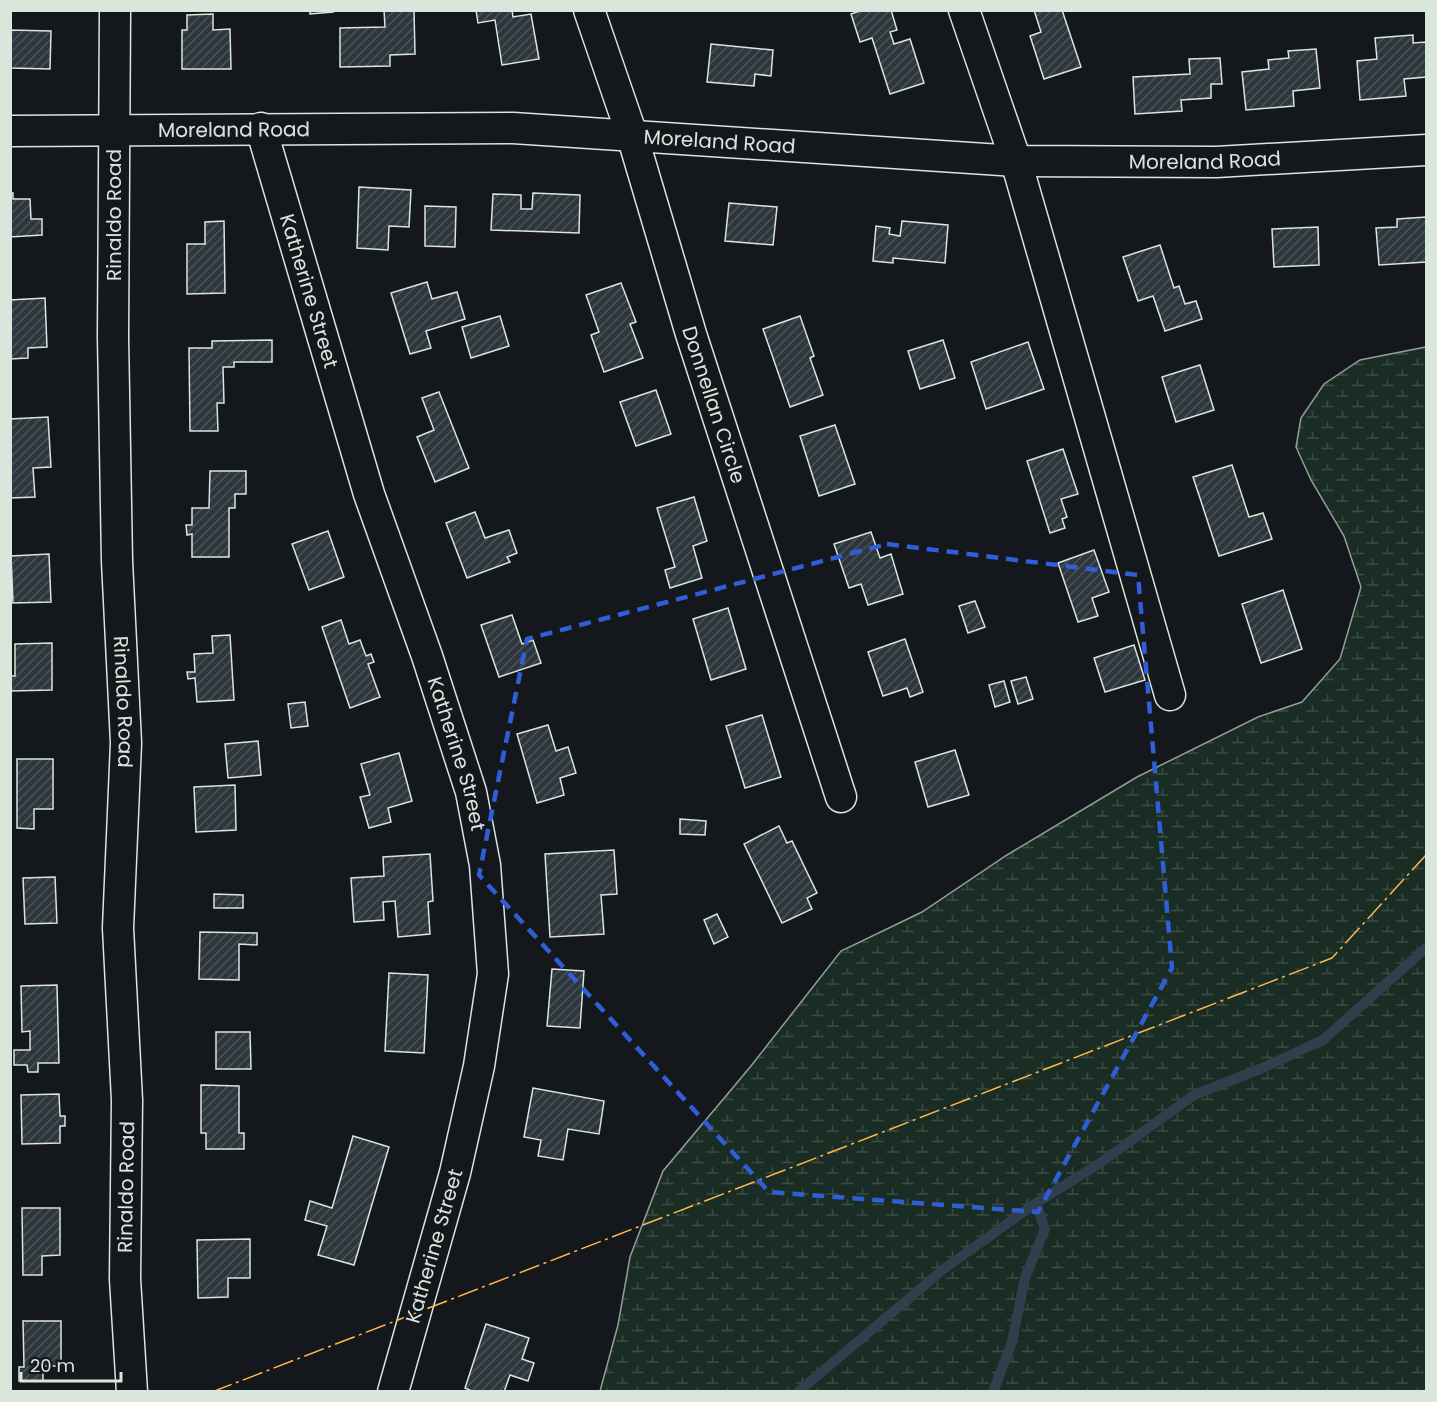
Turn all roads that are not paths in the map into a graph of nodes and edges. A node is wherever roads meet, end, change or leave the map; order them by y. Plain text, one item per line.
1 (115, 10) edge
2 (589, 10) edge
3 (964, 10) edge
4 (261, 128) junction
5 (10, 131) edge
6 (115, 132) junction
7 (632, 135) junction
8 (1426, 150) edge
9 (1016, 161) junction
10 (1170, 695) dead end
11 (841, 797) dead end
12 (132, 1392) edge
13 (393, 1392) edge

1 - 6 street, Rinaldo Road
2 - 7 street, Donnellan Circle
3 - 9 street
4 - 6 street, Moreland Road
4 - 7 street, Moreland Road
4 - 13 street, Katherine Street
5 - 6 street, Moreland Road
6 - 12 street, Rinaldo Road
7 - 9 street, Moreland Road
7 - 11 street, Donnellan Circle
8 - 9 street, Moreland Road
9 - 10 street

